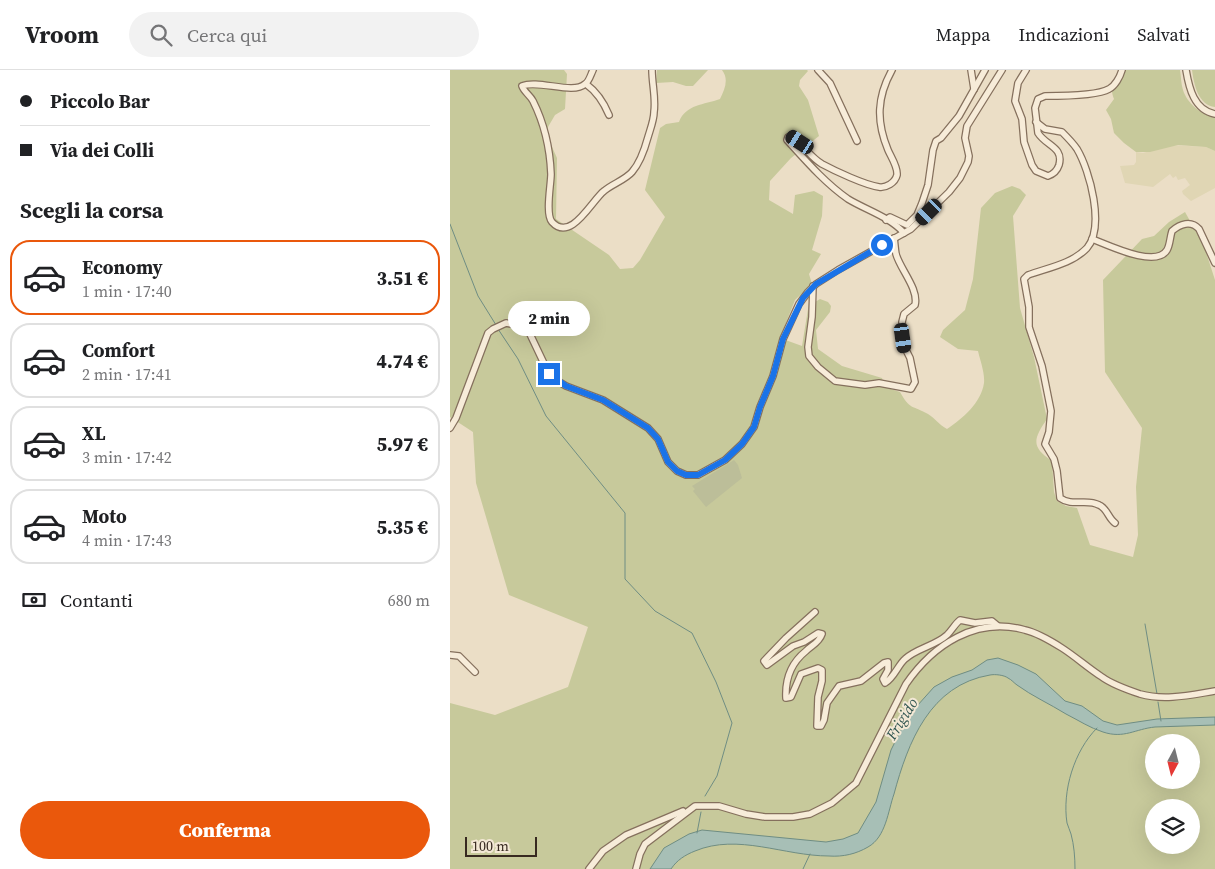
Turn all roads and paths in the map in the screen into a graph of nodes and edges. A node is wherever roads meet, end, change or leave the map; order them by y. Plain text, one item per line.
1 (593, 70) edge
2 (652, 70) edge
3 (818, 70) edge
4 (892, 70) edge
5 (971, 70) edge
6 (985, 70) edge
7 (1002, 70) edge
8 (1026, 70) edge
9 (1122, 70) edge
10 (1186, 70) edge
11 (586, 84) junction
12 (974, 89) junction
13 (1215, 114) edge
14 (609, 115) dead end
15 (1036, 122) junction
16 (857, 141) dead end
17 (886, 220) junction
18 (904, 233) junction
19 (894, 238) junction
20 (1092, 239) junction
21 (1215, 264) edge
22 (813, 286) junction
23 (450, 428) edge
24 (1115, 523) dead end
25 (815, 612) dead end
26 (998, 626) junction
27 (450, 656) edge
28 (475, 672) dead end
29 (1215, 691) edge
30 (695, 806) junction
31 (589, 869) edge
32 (636, 869) edge

1 - 11 street
2 - 11 street
3 - 16 street
4 - 17 street
5 - 12 street
6 - 12 street
7 - 18 street
8 - 15 street
9 - 15 street
10 - 13 street
11 - 14 street
12 - 17 street
15 - 20 street
17 - 18 street
18 - 19 street
19 - 22 street
19 - 22 street
20 - 21 street
20 - 24 street
22 - 23 street
25 - 26 street
26 - 29 street
26 - 30 street
27 - 28 street
30 - 31 street
30 - 32 street

